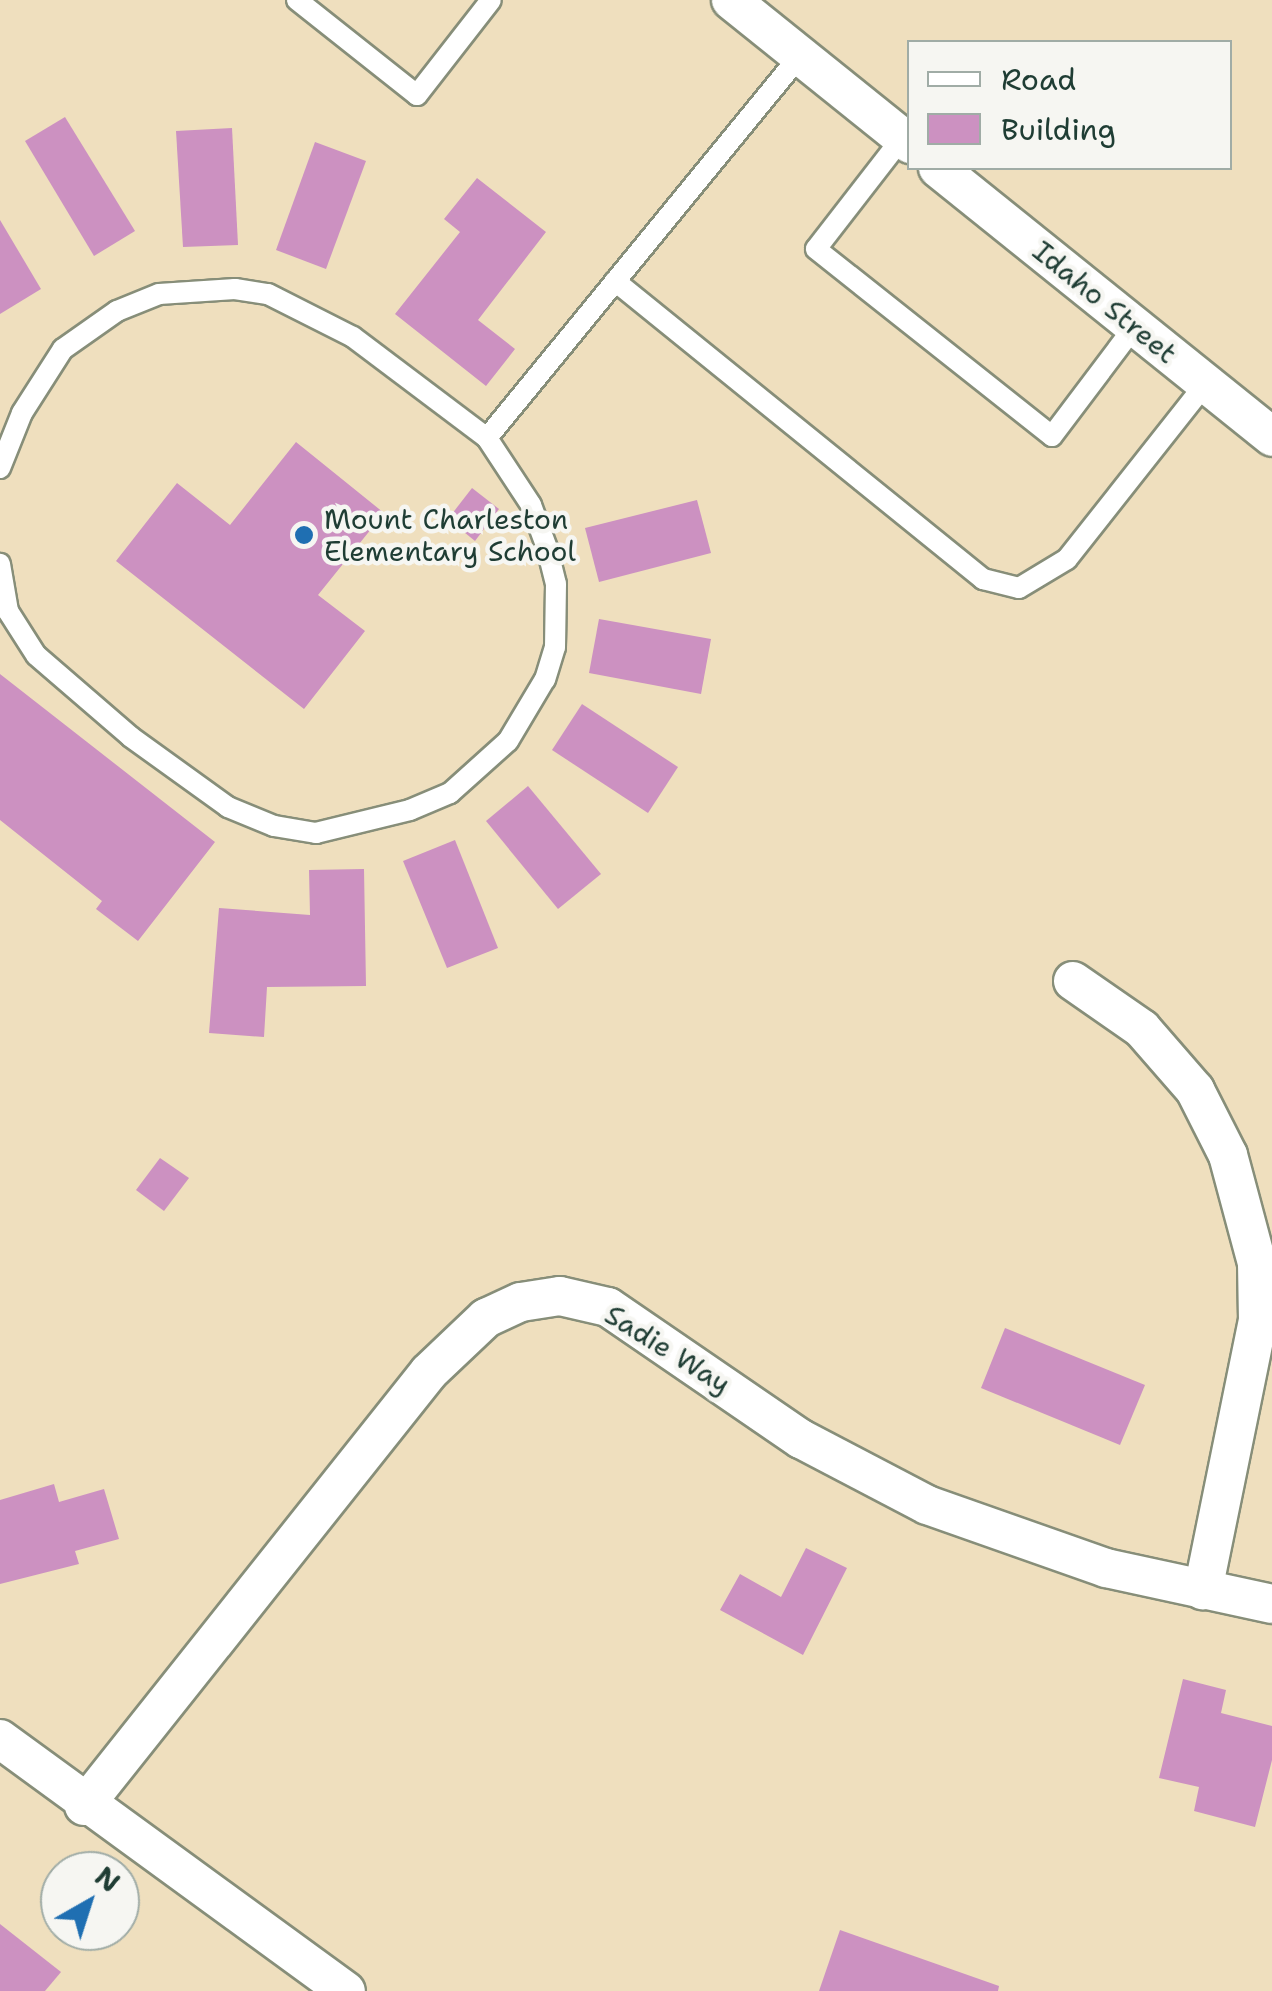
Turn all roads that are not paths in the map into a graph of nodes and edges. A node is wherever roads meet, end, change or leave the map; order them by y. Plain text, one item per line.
1 (297, 0) edge
2 (490, 0) edge
3 (731, 0) edge
4 (800, 56) junction
5 (906, 142) edge
6 (940, 170) edge
7 (615, 282) junction
8 (1134, 326) junction
9 (1206, 384) junction
10 (1272, 437) edge
11 (487, 438) junction
12 (0, 468) edge
13 (0, 564) edge
14 (1073, 981) dead end
15 (1203, 1590) junction
16 (1272, 1604) edge
17 (0, 1739) edge
18 (84, 1806) junction
19 (346, 1991) edge

1 - 2 lane
3 - 4 street
4 - 5 street
4 - 7 lane
5 - 8 lane
6 - 8 street, Idaho Street
7 - 9 lane
7 - 11 lane
8 - 9 street, Idaho Street
9 - 10 street, Idaho Street
11 - 12 lane
11 - 13 lane
14 - 15 street
15 - 16 street, Sadie Way
15 - 18 street, Sadie Way
17 - 18 street
18 - 19 street

